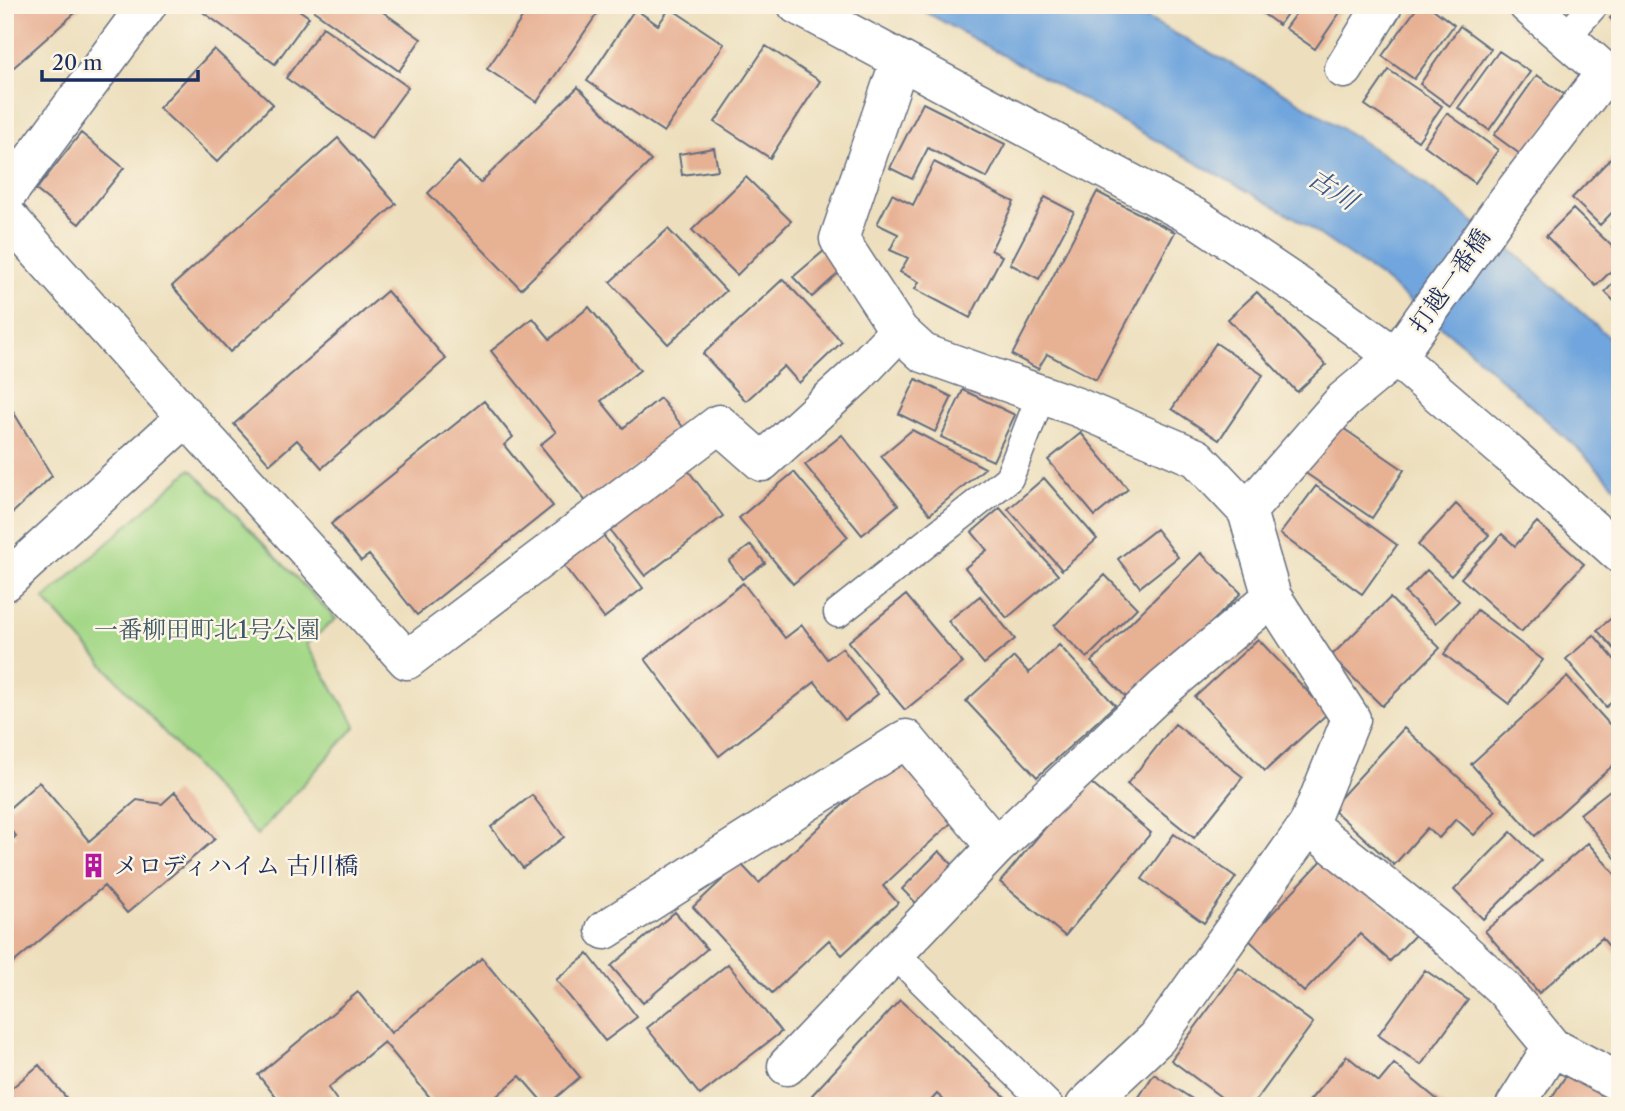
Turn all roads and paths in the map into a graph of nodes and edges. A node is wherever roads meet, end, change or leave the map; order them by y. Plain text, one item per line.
1 (147, 5) edge
2 (797, 5) edge
3 (1383, 5) edge
4 (1528, 5) edge
5 (1594, 5) edge
6 (1566, 37) junction
7 (900, 60) junction
8 (1344, 69) dead end
9 (1613, 79) edge
10 (5, 197) edge
11 (5, 214) edge
12 (899, 331) junction
13 (1396, 358) junction
14 (1041, 395) junction
15 (186, 417) junction
16 (1247, 511) junction
17 (1620, 554) edge
18 (5, 582) edge
19 (1272, 597) junction
20 (838, 613) dead end
21 (1308, 825) junction
22 (996, 847) junction
23 (605, 930) dead end
24 (895, 954) junction
25 (1552, 1047) junction
26 (787, 1066) dead end
27 (1620, 1077) edge
28 (1049, 1106) edge
29 (1085, 1106) edge
30 (1515, 1106) edge

1 - 10 street
2 - 7 street
3 - 8 street
4 - 6 street
5 - 6 lane
6 - 9 street
7 - 12 street
7 - 13 street
9 - 13 street, 打越一番橋
11 - 15 street
12 - 14 street
12 - 15 street
13 - 16 street, 打越一番橋
13 - 17 street
14 - 16 street
14 - 20 lane
15 - 18 street
16 - 19 street
19 - 21 street
19 - 22 street
21 - 25 street
21 - 29 street
22 - 23 street
22 - 24 street
24 - 26 street
24 - 28 lane
25 - 27 street
25 - 30 street

